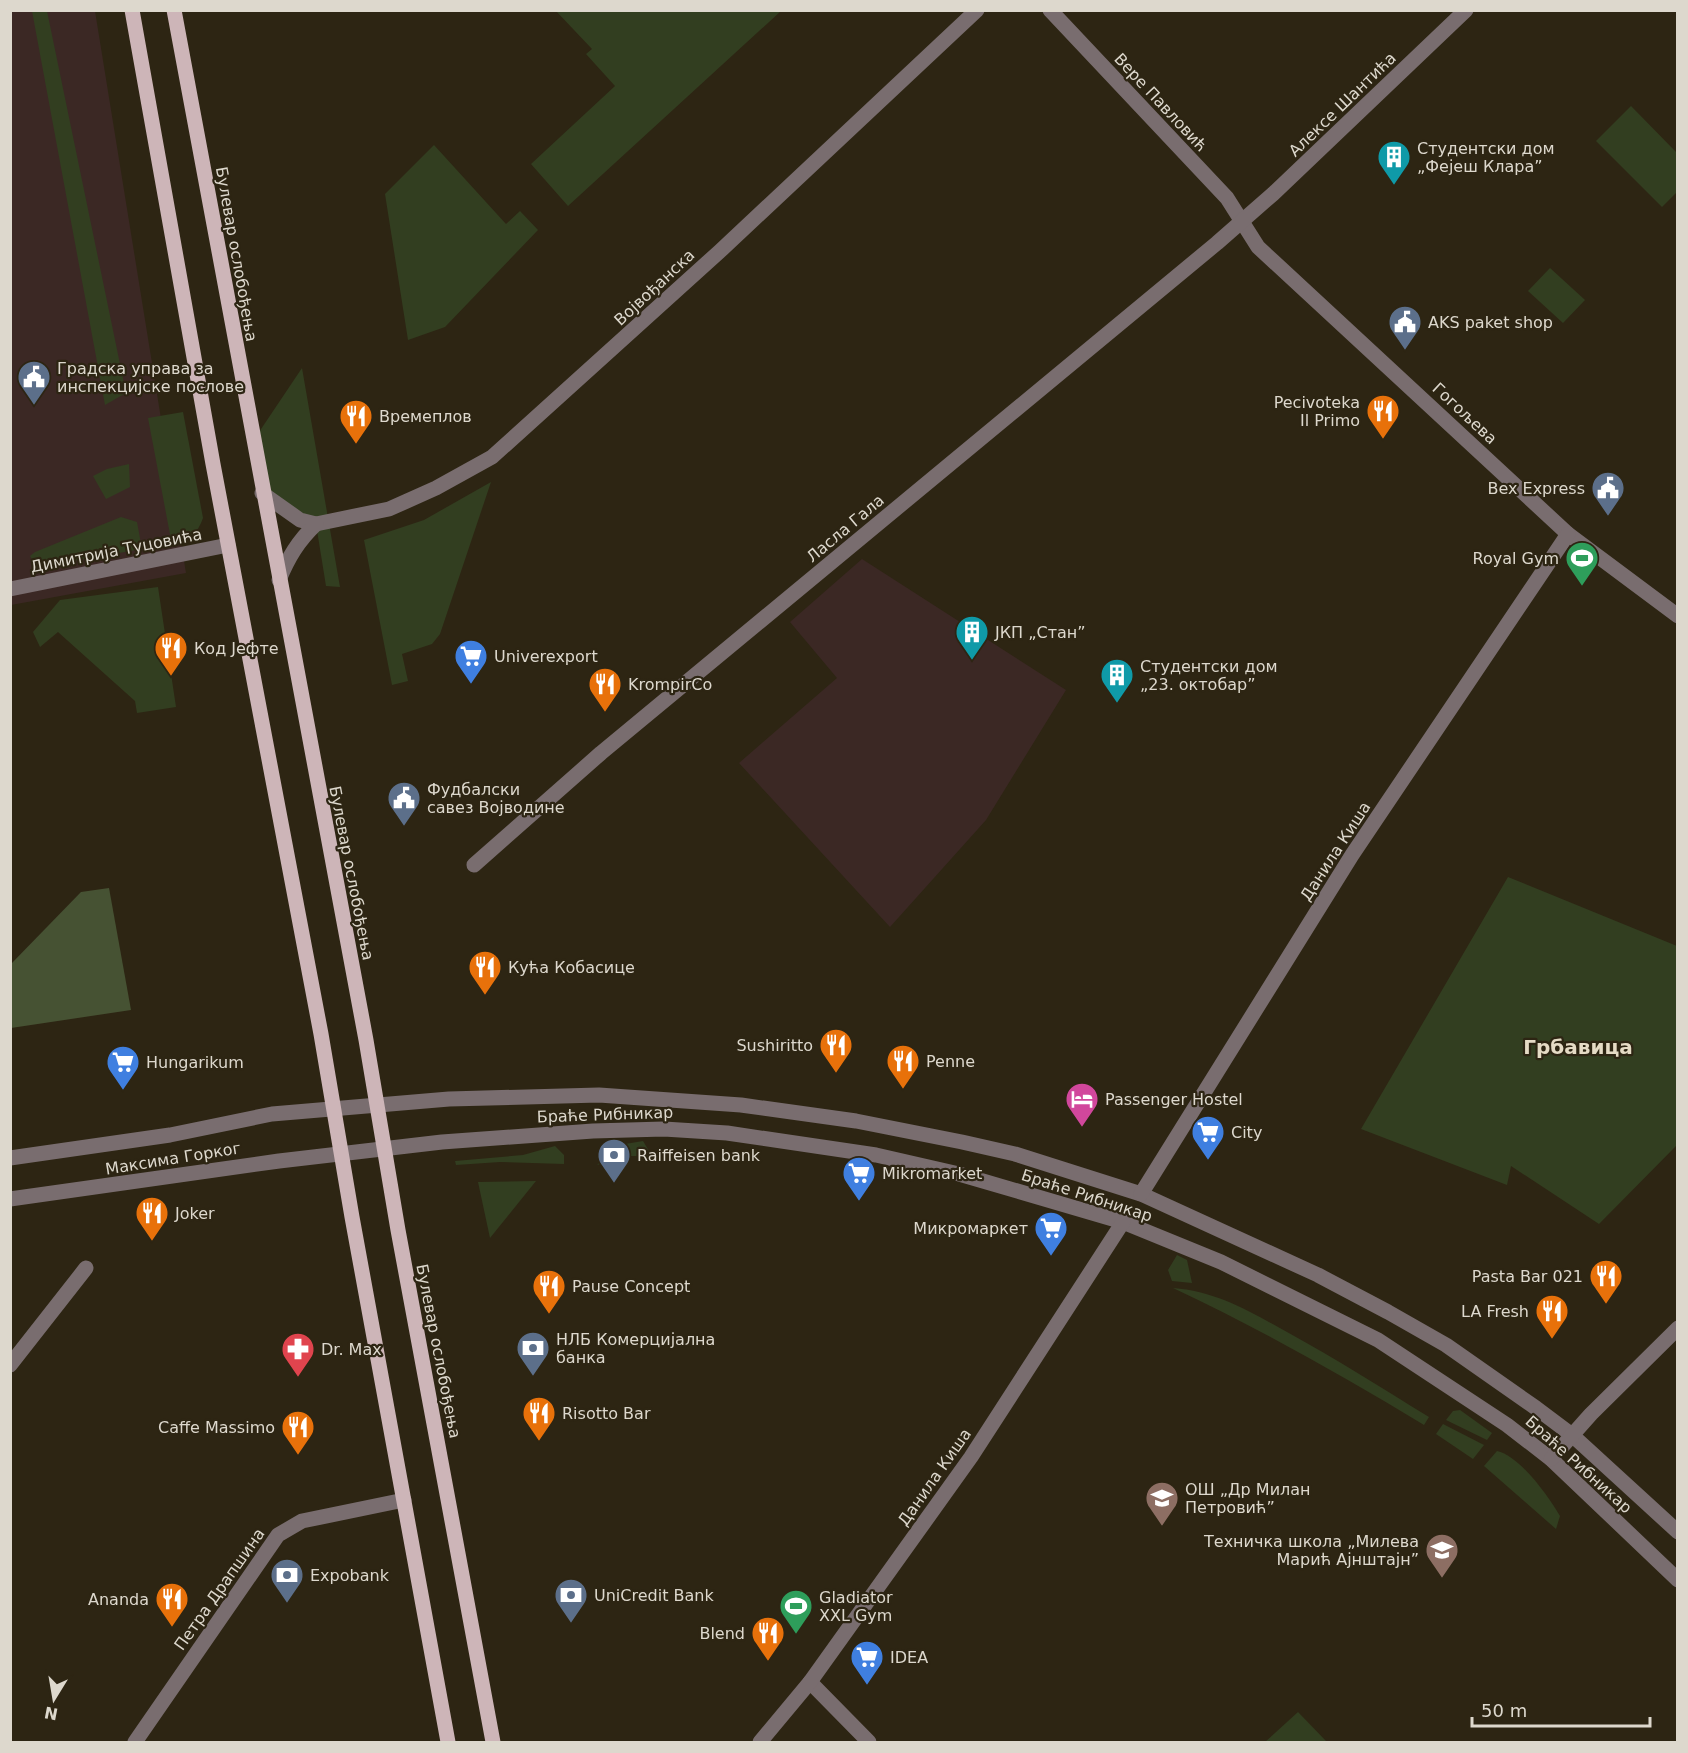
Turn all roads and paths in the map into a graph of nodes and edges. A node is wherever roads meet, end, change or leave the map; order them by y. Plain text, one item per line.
1 (132, 10) edge
2 (174, 10) edge
3 (977, 10) edge
4 (1050, 10) edge
5 (1466, 10) edge
6 (1242, 222) junction
7 (262, 493) junction
8 (316, 524) junction
9 (1569, 534) junction
10 (228, 545) junction
11 (279, 580) junction
12 (10, 589) edge
13 (1677, 616) edge
14 (474, 865) dead end
15 (377, 1106) junction
16 (333, 1109) junction
17 (384, 1149) junction
18 (341, 1154) junction
19 (10, 1158) edge
20 (1141, 1194) junction
21 (10, 1199) edge
22 (1123, 1222) junction
23 (86, 1268) dead end
24 (1677, 1328) edge
25 (10, 1365) edge
26 (1572, 1435) junction
27 (1551, 1459) junction
28 (404, 1500) junction
29 (1677, 1532) edge
30 (1677, 1580) edge
31 (810, 1682) junction
32 (135, 1743) edge
33 (448, 1743) edge
34 (493, 1743) edge
35 (760, 1743) edge
36 (869, 1743) edge

1 - 10 main road
2 - 7 main road, Булевар ослобођења
3 - 8 street, Војвођанска
4 - 6 street, Вере Павловић
5 - 6 street, Алексе Шантића
6 - 9 street, Гогољева
6 - 14 street, Ласла Гала
7 - 8 street
7 - 11 main road, Булевар ослобођења
8 - 11 street
9 - 13 street, Гогољева
9 - 20 street, Данила Киша
10 - 12 street, Димитрија Туцовића
10 - 16 main road
11 - 15 main road, Булевар ослобођења
15 - 16 street, Браће Рибникар
15 - 17 main road, Булевар ослобођења
15 - 20 street, Браће Рибникар
16 - 18 main road
16 - 19 street, Максима Горког
17 - 18 street, Браће Рибникар
17 - 22 street, Браће Рибникар
17 - 34 main road, Булевар ослобођења
18 - 21 street, Максима Горког
18 - 28 main road
20 - 26 street, Браће Рибникар
22 - 27 street, Браће Рибникар
22 - 31 street, Данила Киша
23 - 25 street
24 - 26 street
26 - 27 street
26 - 29 street, Браће Рибникар
27 - 30 street, Браће Рибникар
28 - 32 street, Петра Драпшина
28 - 33 main road
31 - 35 street, Данила Киша
31 - 36 street

